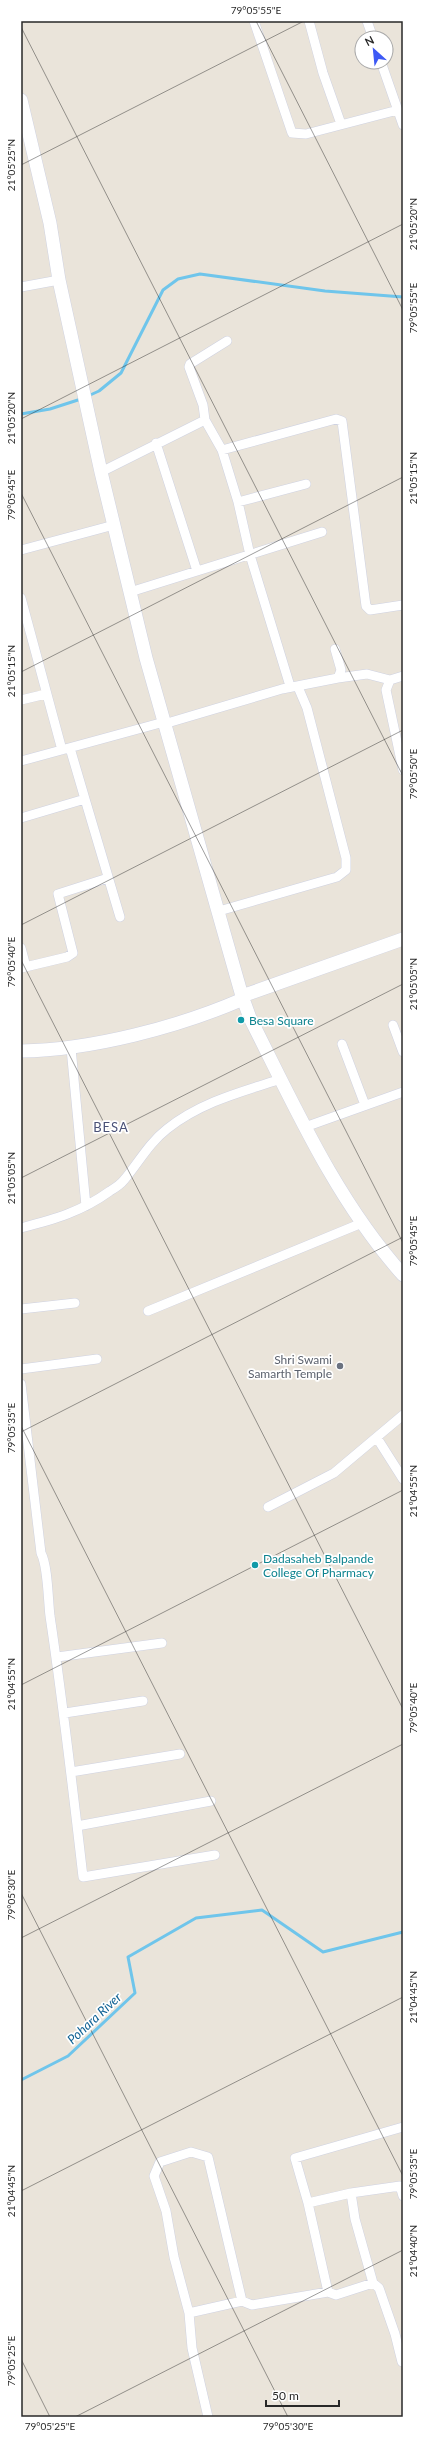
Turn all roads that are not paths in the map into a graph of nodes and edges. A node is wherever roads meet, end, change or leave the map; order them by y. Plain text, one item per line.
1 (254, 21) edge
2 (309, 21) edge
3 (384, 70) edge
4 (21, 100) edge
5 (398, 110) junction
6 (341, 124) junction
7 (403, 125) edge
8 (59, 280) junction
9 (21, 287) edge
10 (227, 341) dead end
11 (205, 420) junction
12 (156, 444) junction
13 (222, 450) junction
14 (101, 472) junction
15 (306, 484) dead end
16 (238, 502) junction
17 (114, 525) junction
18 (322, 532) dead end
19 (21, 550) edge
20 (250, 555) junction
21 (197, 571) junction
22 (130, 592) junction
23 (21, 598) edge
24 (403, 605) edge
25 (335, 649) dead end
26 (403, 676) edge
27 (338, 678) junction
28 (390, 680) junction
29 (294, 687) junction
30 (46, 694) junction
31 (21, 700) edge
32 (164, 723) junction
33 (66, 749) junction
34 (21, 761) edge
35 (403, 770) edge
36 (85, 799) junction
37 (21, 818) edge
38 (108, 878) junction
39 (219, 910) junction
40 (120, 917) dead end
41 (403, 938) edge
42 (21, 948) edge
43 (23, 967) edge
44 (243, 997) junction
45 (393, 1025) dead end
46 (342, 1044) dead end
47 (71, 1048) junction
48 (26, 1051) edge
49 (403, 1052) edge
50 (21, 1060) edge
51 (281, 1079) junction
52 (403, 1092) edge
53 (365, 1105) junction
54 (305, 1126) junction
55 (86, 1206) junction
56 (362, 1222) junction
57 (21, 1228) edge
58 (403, 1275) edge
59 (75, 1303) dead end
60 (21, 1309) edge
61 (148, 1311) dead end
62 (97, 1359) dead end
63 (21, 1369) edge
64 (21, 1384) edge
65 (403, 1415) edge
66 (377, 1438) junction
67 (403, 1479) edge
68 (268, 1507) dead end
69 (162, 1643) dead end
70 (57, 1657) junction
71 (143, 1701) dead end
72 (65, 1713) junction
73 (180, 1754) dead end
74 (71, 1772) junction
75 (212, 1801) dead end
76 (77, 1826) junction
77 (215, 1855) dead end
78 (403, 2127) edge
79 (351, 2193) junction
80 (403, 2196) edge
81 (308, 2203) junction
82 (373, 2283) junction
83 (328, 2292) junction
84 (242, 2301) junction
85 (189, 2313) junction
86 (402, 2362) edge
87 (208, 2417) edge

1 - 6 street
2 - 6 street
3 - 5 street
4 - 8 street
5 - 6 street
5 - 7 street
8 - 9 street
8 - 14 street
10 - 11 street
11 - 12 street
11 - 13 street
12 - 14 street
12 - 21 street
13 - 16 street
13 - 24 street
14 - 17 street
15 - 16 street
16 - 20 street
17 - 19 street
17 - 22 street
18 - 20 street
20 - 21 street
20 - 29 street
21 - 22 street
22 - 32 street
23 - 30 street
25 - 27 street
26 - 28 street
27 - 28 street
27 - 29 street
28 - 35 street
29 - 32 street
29 - 39 street
30 - 31 street
30 - 33 street
32 - 33 street
32 - 39 street
33 - 34 street
33 - 36 street
36 - 37 street
36 - 38 street
38 - 40 street
38 - 43 street
39 - 44 street
41 - 44 street
42 - 43 street
44 - 47 street
44 - 51 street
45 - 49 street
46 - 53 street
47 - 48 street
47 - 55 street
48 - 50 street
51 - 54 street
51 - 55 street
52 - 53 street
53 - 54 street
54 - 56 street
55 - 57 street
56 - 58 street
56 - 61 street
59 - 60 street
62 - 63 street
64 - 70 street
65 - 66 street
66 - 67 street
66 - 68 street
69 - 70 street
70 - 72 street
71 - 72 street
72 - 74 street
73 - 74 street
74 - 76 street
75 - 76 street
76 - 77 street
78 - 81 street
79 - 80 street
79 - 81 street
79 - 82 street
81 - 83 street
82 - 83 street
82 - 86 street
83 - 84 street
84 - 85 street
84 - 85 street
85 - 87 street

